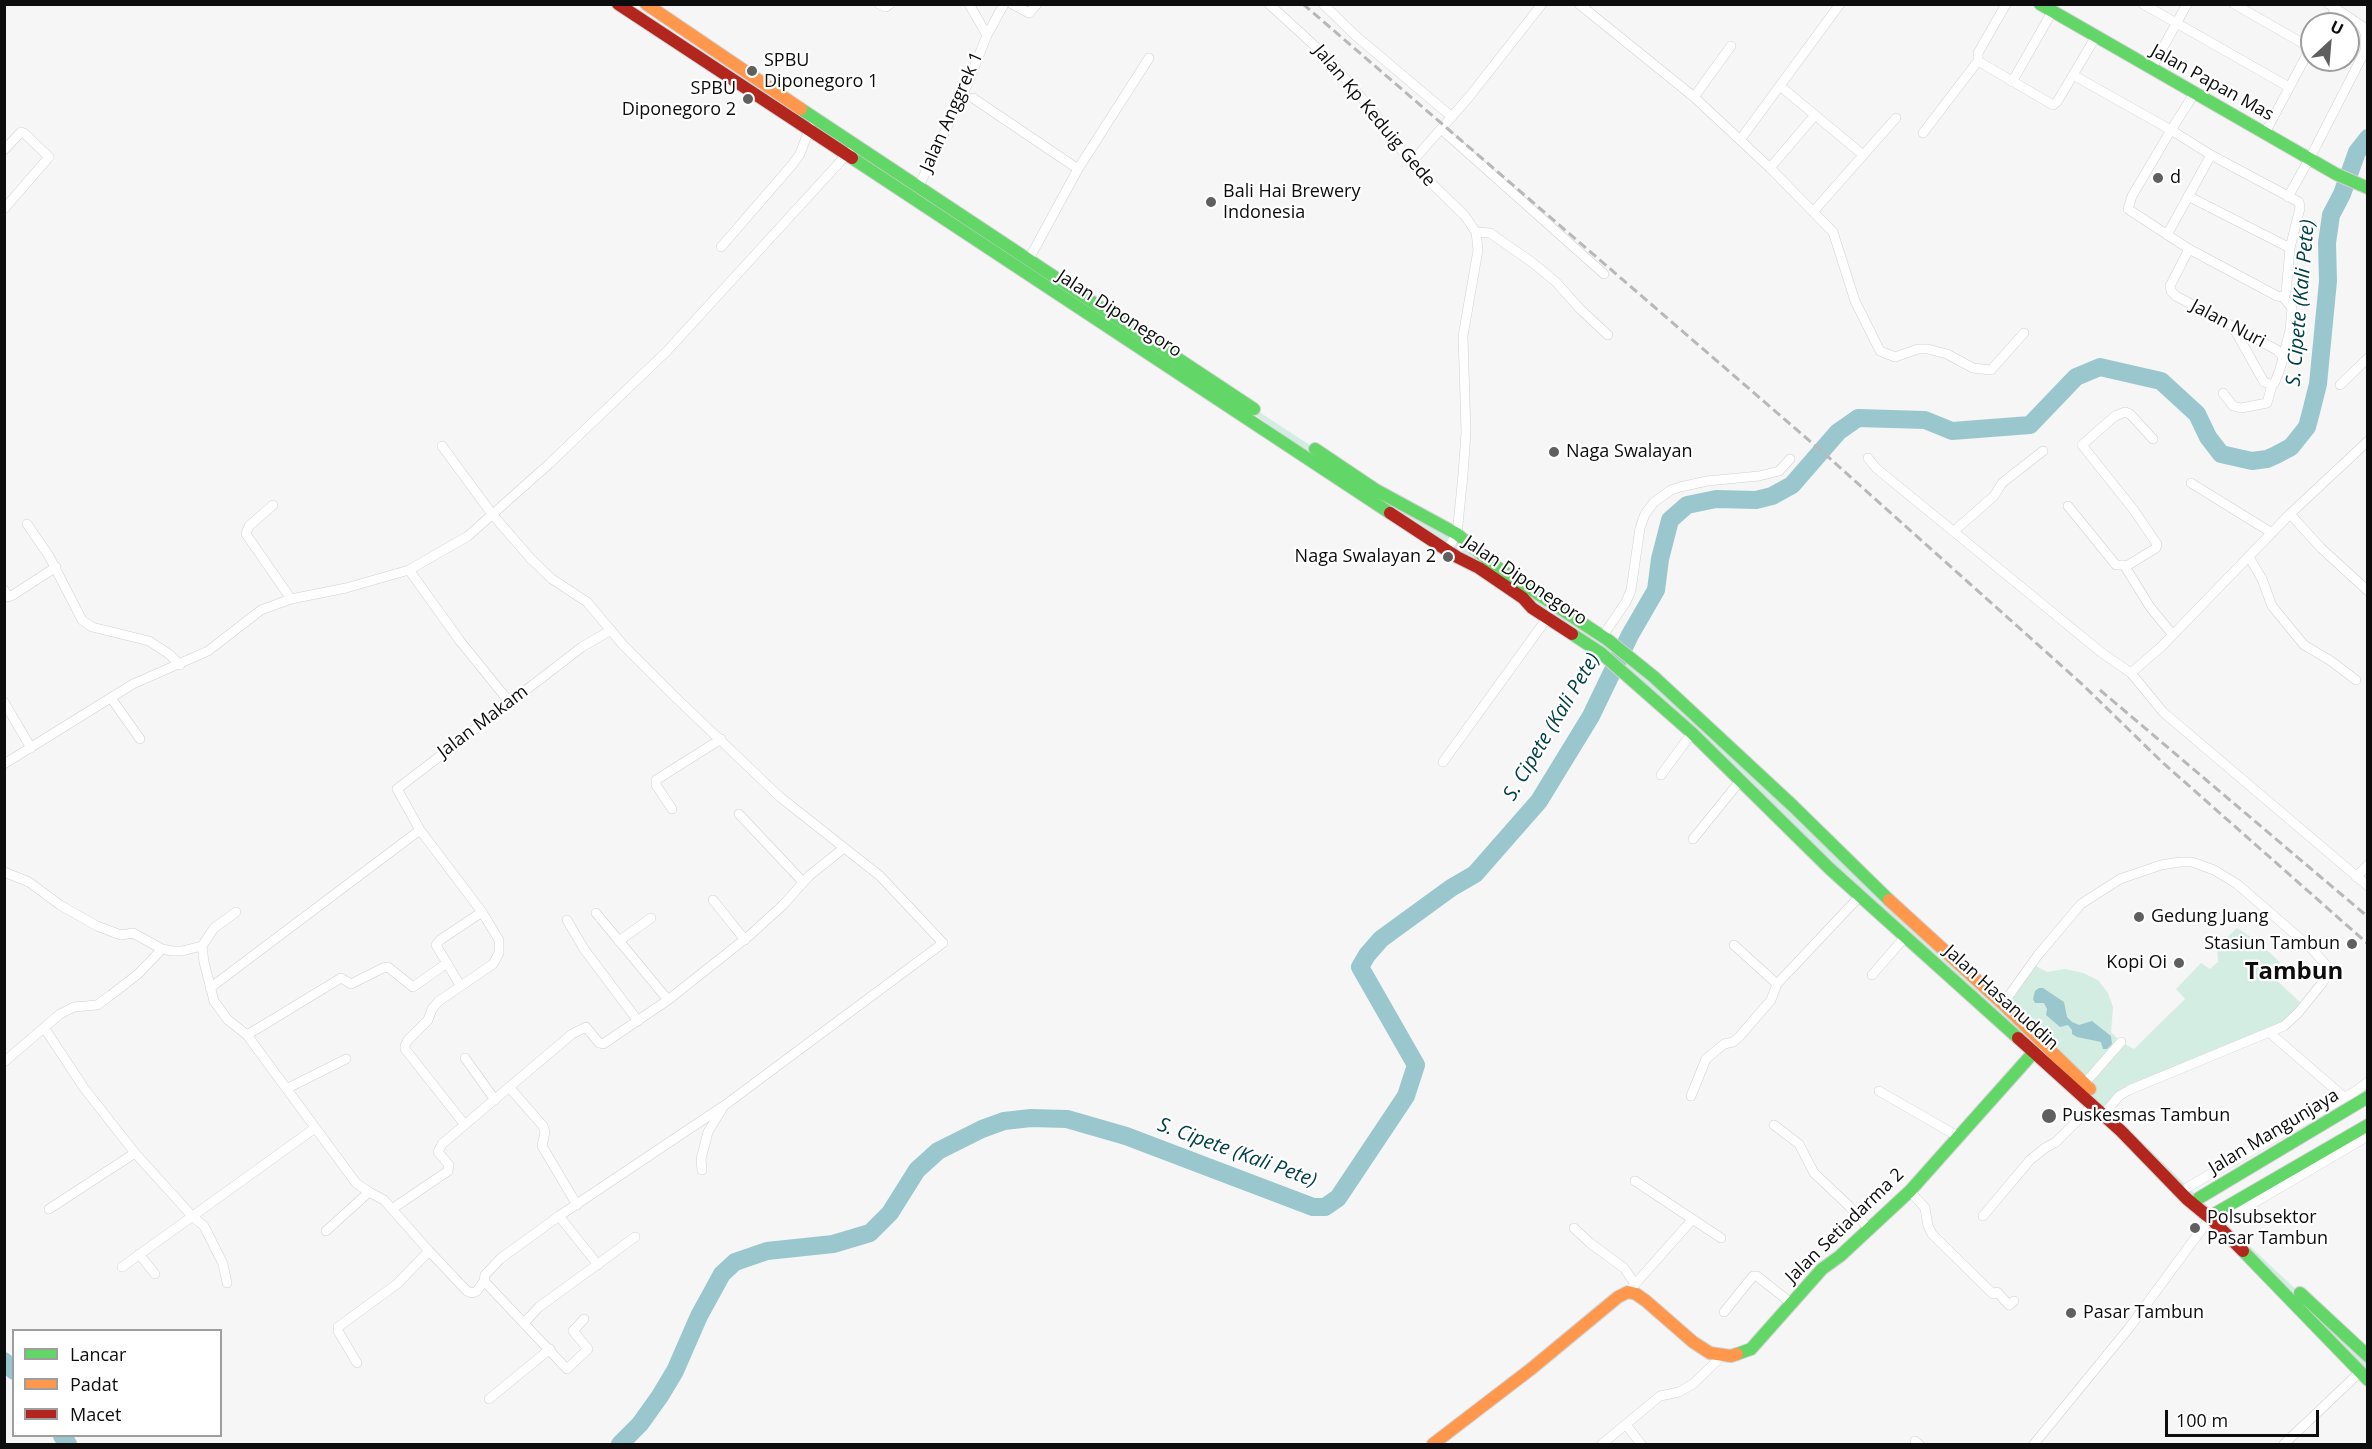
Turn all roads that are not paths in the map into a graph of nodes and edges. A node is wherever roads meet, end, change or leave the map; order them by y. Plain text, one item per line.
1 (618, 4) edge
2 (646, 4) edge
3 (879, 4) edge
4 (890, 4) edge
5 (969, 4) edge
6 (1004, 4) edge
7 (1012, 4) edge
8 (1037, 4) edge
9 (1269, 4) edge
10 (1323, 4) edge
11 (1542, 4) edge
12 (1579, 4) edge
13 (1840, 4) edge
14 (2006, 4) edge
15 (2040, 4) edge
16 (2143, 4) edge
17 (2187, 4) edge
18 (2234, 4) edge
19 (2331, 6) edge
20 (662, 8) edge
21 (2052, 12) junction
22 (2177, 23) junction
23 (987, 35) junction
24 (2095, 38) junction
25 (2300, 40) edge
26 (1731, 46) dead end
27 (1149, 58) dead end
28 (1978, 62) junction
29 (2300, 66) edge
30 (2151, 69) junction
31 (2073, 75) junction
32 (2012, 82) junction
33 (1780, 86) junction
34 (2289, 87) junction
35 (2194, 94) junction
36 (1694, 97) junction
37 (973, 98) dead end
38 (1815, 115) junction
39 (1452, 117) junction
40 (1896, 118) dead end
41 (814, 119) junction
42 (1441, 129) junction
43 (2171, 130) junction
44 (808, 131) junction
45 (1923, 133) dead end
46 (2265, 133) junction
47 (1740, 140) junction
48 (854, 145) junction
49 (4, 150) edge
50 (1862, 154) junction
51 (2211, 154) junction
52 (846, 156) junction
53 (2308, 158) junction
54 (1411, 163) junction
55 (1770, 168) junction
56 (1078, 169) junction
57 (2364, 187) edge
58 (918, 188) junction
59 (2188, 196) junction
60 (2288, 196) junction
61 (4, 209) edge
62 (1813, 212) junction
63 (1476, 232) junction
64 (2167, 235) junction
65 (722, 247) dead end
66 (2290, 248) junction
67 (2189, 249) junction
68 (1029, 259) junction
69 (1604, 274) dead end
70 (2283, 297) junction
71 (2233, 327) junction
72 (2024, 333) dead end
73 (1608, 335) dead end
74 (2283, 357) junction
75 (2367, 358) edge
76 (2272, 385) junction
77 (2340, 385) dead end
78 (2223, 393) dead end
79 (2152, 439) dead end
80 (2367, 441) edge
81 (442, 446) dead end
82 (2043, 451) dead end
83 (1868, 458) dead end
84 (1790, 459) dead end
85 (2191, 483) dead end
86 (273, 505) dead end
87 (2068, 506) dead end
88 (492, 514) junction
89 (2290, 514) junction
90 (27, 524) dead end
91 (1954, 531) junction
92 (2272, 533) junction
93 (1458, 534) junction
94 (1447, 550) junction
95 (2249, 557) junction
96 (56, 567) junction
97 (2125, 567) junction
98 (409, 570) junction
99 (4, 590) edge
100 (2367, 591) edge
101 (291, 599) junction
102 (1555, 604) junction
103 (1548, 617) junction
104 (611, 630) junction
105 (2173, 635) junction
106 (1605, 639) junction
107 (1601, 653) joint
108 (180, 665) junction
109 (2131, 673) junction
110 (1650, 675) junction
111 (2356, 680) dead end
112 (1639, 685) junction
113 (111, 698) junction
114 (4, 702) edge
115 (510, 704) junction
116 (1692, 733) junction
117 (140, 739) dead end
118 (721, 739) junction
119 (31, 748) junction
120 (1443, 762) dead end
121 (4, 764) edge
122 (1661, 775) dead end
123 (1740, 780) junction
124 (672, 809) dead end
125 (739, 814) dead end
126 (420, 830) junction
127 (1693, 839) dead end
128 (844, 848) junction
129 (2367, 865) edge
130 (4, 872) edge
131 (2356, 876) junction
132 (803, 882) junction
133 (2367, 886) edge
134 (1860, 896) junction
135 (713, 900) dead end
136 (236, 912) dead end
137 (482, 912) junction
138 (596, 913) dead end
139 (651, 918) dead end
140 (567, 920) dead end
141 (1905, 937) junction
142 (745, 940) junction
143 (619, 941) junction
144 (1734, 945) dead end
145 (202, 946) junction
146 (162, 949) junction
147 (447, 963) junction
148 (1872, 975) dead end
149 (1777, 984) junction
150 (460, 985) junction
151 (210, 988) junction
152 (668, 1000) junction
153 (2003, 1004) junction
154 (638, 1021) junction
155 (45, 1029) junction
156 (2270, 1034) junction
157 (248, 1035) junction
158 (2121, 1042) dead end
159 (2034, 1052) junction
160 (465, 1058) dead end
161 (346, 1059) dead end
162 (4, 1062) edge
163 (2367, 1082) edge
164 (2085, 1083) junction
165 (509, 1087) junction
166 (288, 1088) junction
167 (1879, 1091) dead end
168 (1691, 1096) dead end
169 (2344, 1097) junction
170 (2367, 1097) edge
171 (495, 1100) junction
172 (725, 1105) junction
173 (2093, 1105) junction
174 (2108, 1109) junction
175 (465, 1125) junction
176 (1774, 1125) dead end
177 (2367, 1125) edge
178 (315, 1128) junction
179 (2367, 1136) edge
180 (1959, 1137) junction
181 (135, 1152) junction
182 (702, 1170) dead end
183 (1635, 1181) dead end
184 (2188, 1187) junction
185 (1910, 1191) junction
186 (369, 1192) junction
187 (2199, 1198) junction
188 (577, 1205) junction
189 (49, 1209) dead end
190 (392, 1209) junction
191 (192, 1216) junction
192 (559, 1216) junction
193 (1983, 1216) dead end
194 (2216, 1218) junction
195 (1692, 1220) junction
196 (1574, 1228) dead end
197 (1869, 1230) junction
198 (326, 1231) dead end
199 (635, 1237) dead end
200 (1721, 1238) dead end
201 (429, 1251) junction
202 (139, 1254) junction
203 (598, 1265) junction
204 (122, 1267) dead end
205 (155, 1274) dead end
206 (484, 1281) junction
207 (227, 1283) dead end
208 (1631, 1288) junction
209 (2014, 1301) dead end
210 (1791, 1303) junction
211 (1724, 1312) dead end
212 (584, 1319) dead end
213 (524, 1323) junction
214 (550, 1349) junction
215 (1722, 1356) junction
216 (2367, 1356) edge
217 (357, 1363) dead end
218 (2364, 1376) edge
219 (489, 1399) dead end
220 (1627, 1426) junction
221 (1433, 1444) edge
222 (1602, 1444) edge
223 (1641, 1444) edge
224 (2034, 1444) edge
225 (2284, 1444) edge

1 - 44 main road, Jalan Diponegoro
2 - 20 main road, Jalan Diponegoro
3 - 4 street
5 - 23 street, Jalan Anggrek 1
6 - 23 street
7 - 8 street
9 - 54 street, Jalan Kp Keduig Gede
10 - 39 street
11 - 39 street
12 - 36 street
13 - 33 street
14 - 28 street
15 - 21 main road, Jalan Papan Mas
16 - 22 street
17 - 22 street
18 - 25 street
19 - 53 street
20 - 41 main road, Jalan Diponegoro
21 - 24 main road, Jalan Papan Mas
21 - 32 street
22 - 30 street
22 - 34 street
23 - 58 street, Jalan Anggrek 1
24 - 30 main road, Jalan Papan Mas
24 - 31 street
26 - 36 street
27 - 56 street
28 - 32 street
28 - 45 street
29 - 34 street
30 - 35 main road, Jalan Papan Mas
31 - 32 street
31 - 43 street
33 - 38 street
33 - 47 street
34 - 46 street
35 - 43 street
35 - 46 main road, Jalan Papan Mas
36 - 47 street
37 - 56 street
38 - 50 street
38 - 55 street
39 - 42 street
40 - 50 street
41 - 44 street
41 - 48 main road, Jalan Diponegoro
42 - 54 street
42 - 69 street
43 - 51 street
43 - 64 street
44 - 52 main road, Jalan Diponegoro
44 - 65 street
46 - 53 main road, Jalan Papan Mas
47 - 55 street
48 - 52 street
48 - 58 main road, Jalan Diponegoro
49 - 61 street
50 - 62 street
51 - 59 street
51 - 60 street
52 - 88 street
52 - 94 main road, Jalan Diponegoro
53 - 57 main road, Jalan Papan Mas
53 - 60 street
54 - 63 street, Jalan Kp Keduig Gede
55 - 62 street
56 - 68 street
58 - 68 main road, Jalan Diponegoro
59 - 64 street
59 - 66 street
60 - 66 street
62 - 72 street
63 - 73 street
63 - 93 street
64 - 67 street
66 - 70 street
67 - 70 street
67 - 71 street, Jalan Nuri
68 - 93 main road, Jalan Diponegoro
70 - 74 street
71 - 74 street, Jalan Nuri
71 - 76 street
74 - 76 street
75 - 77 street
76 - 78 street
79 - 97 street
80 - 89 street
81 - 88 street
82 - 91 street
83 - 91 street
84 - 106 street
85 - 92 street
86 - 101 street
87 - 97 street
88 - 98 street
88 - 104 street
89 - 92 street
89 - 100 street
90 - 96 street
91 - 109 street
92 - 95 street
93 - 94 street
93 - 102 main road, Jalan Diponegoro
94 - 103 main road, Jalan Diponegoro
95 - 105 street
95 - 111 street
96 - 99 street
96 - 108 street
97 - 105 street
98 - 101 street
98 - 115 street
101 - 108 street
102 - 103 main road
102 - 106 main road, Jalan Diponegoro
103 - 107 main road, Jalan Diponegoro
103 - 120 street
104 - 115 street, Jalan Makam
104 - 118 street
105 - 109 street
106 - 110 main road, Jalan Hasanuddin
107 - 112 main road, Jalan Hasanuddin
108 - 113 street
109 - 131 street
110 - 112 main road
110 - 153 main road, Jalan Hasanuddin
112 - 116 main road, Jalan Hasanuddin
113 - 117 street
113 - 119 street
114 - 119 street
115 - 126 street, Jalan Makam
116 - 122 street
116 - 123 main road, Jalan Hasanuddin
118 - 124 street
118 - 128 street
119 - 121 street
123 - 127 street
123 - 134 main road, Jalan Hasanuddin
125 - 132 street
126 - 137 street, Jalan Makam
126 - 151 street
128 - 132 street
128 - 172 street
129 - 131 street
130 - 146 street
131 - 133 street
132 - 142 street
134 - 141 main road, Jalan Hasanuddin
134 - 149 street
135 - 142 street
136 - 145 street
137 - 147 street
137 - 150 street, Jalan Makam
138 - 143 street
139 - 143 street
140 - 154 street
141 - 148 street
141 - 159 main road, Jalan Hasanuddin
142 - 152 street
143 - 152 street
144 - 149 street
145 - 146 street
145 - 151 street
146 - 155 street
147 - 150 street
147 - 157 street
149 - 168 street
150 - 175 street, Jalan Makam
151 - 157 street
152 - 154 street
153 - 156 street
153 - 164 main road, Jalan Hasanuddin
154 - 165 street
155 - 162 street
155 - 181 street
156 - 169 street
156 - 174 street
157 - 166 street
158 - 164 street
159 - 173 main road, Jalan Hasanuddin
159 - 180 main road, Jalan Setiadarma 2
160 - 171 street
161 - 166 street
163 - 169 street
164 - 174 main road, Jalan Hasanuddin
165 - 171 street
165 - 188 street
166 - 178 street
167 - 180 street
169 - 184 street
170 - 187 main road, Jalan Mangunjaya
171 - 175 street
172 - 182 street
172 - 188 street
173 - 193 street
173 - 194 main road, Jalan Hasanuddin
174 - 184 main road, Jalan Hasanuddin
175 - 190 street
176 - 197 street
177 - 194 main road
178 - 186 street
178 - 191 street
179 - 194 street
180 - 185 main road, Jalan Setiadarma 2
181 - 189 street
181 - 191 street
183 - 195 street
184 - 187 main road, Jalan Hasanuddin
185 - 197 main road, Jalan Setiadarma 2
185 - 209 street
186 - 190 street
186 - 198 street
187 - 194 main road, Jalan Hasanuddin
188 - 192 street
190 - 201 street
191 - 202 street
191 - 207 street
192 - 203 street
192 - 206 street
194 - 216 main road, Jalan Hasanuddin
194 - 218 main road, Jalan Hasanuddin
194 - 224 street
195 - 200 street
195 - 208 street
196 - 208 street
197 - 210 main road, Jalan Setiadarma 2
199 - 203 street
201 - 206 street
201 - 217 street
202 - 204 street
202 - 205 street
203 - 213 street
206 - 213 street
208 - 215 main road
208 - 221 main road
210 - 211 street
210 - 215 main road, Jalan Setiadarma 2
212 - 214 street
213 - 214 street
214 - 219 street
215 - 220 street
218 - 225 street
220 - 222 street
220 - 223 street

